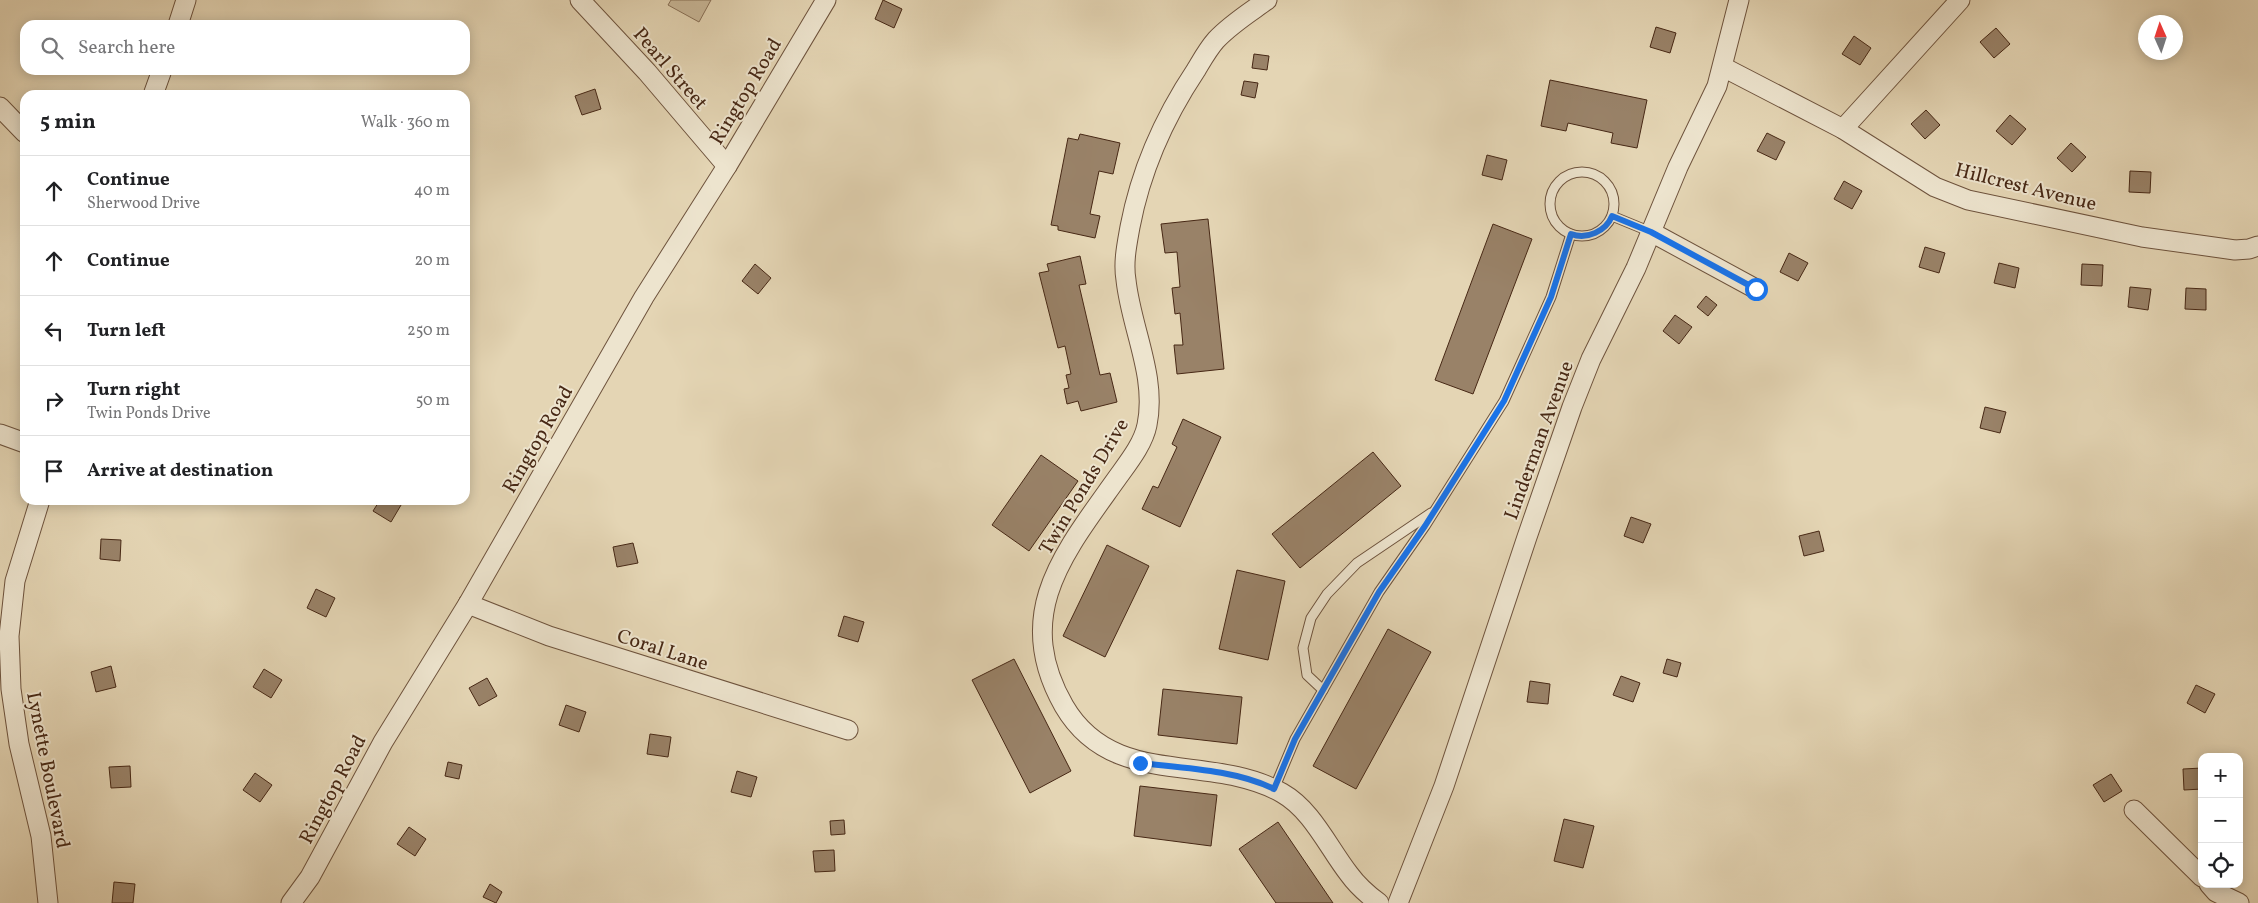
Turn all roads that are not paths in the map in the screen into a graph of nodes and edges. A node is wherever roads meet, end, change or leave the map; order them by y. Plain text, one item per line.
1 (186, 0) edge
2 (580, 0) edge
3 (826, 0) edge
4 (1267, 0) edge
5 (1739, 0) edge
6 (1960, 0) edge
7 (180, 20) edge
8 (1723, 67) junction
9 (160, 75) edge
10 (155, 90) edge
11 (0, 107) edge
12 (20, 128) edge
13 (1843, 130) junction
14 (727, 166) junction
15 (1612, 216) junction
16 (1651, 232) junction
17 (1571, 234) junction
18 (2258, 246) edge
19 (1756, 289) dead end
20 (0, 434) edge
21 (20, 441) edge
22 (39, 505) edge
23 (1434, 512) junction
24 (468, 604) junction
25 (1323, 690) junction
26 (7, 714) edge
27 (848, 730) dead end
28 (1274, 789) junction
29 (2134, 810) dead end
30 (2198, 874) edge
31 (2212, 888) edge
32 (48, 903) edge
33 (291, 903) edge
34 (1379, 903) edge
35 (1398, 903) edge
36 (2239, 903) edge

1 - 7 street
2 - 14 street, Pearl Street
3 - 14 street, Ringtop Road
4 - 28 street, Twin Ponds Drive
5 - 8 street, Linderman Avenue
6 - 13 street
8 - 13 street, Hillcrest Avenue
8 - 16 street, Linderman Avenue
9 - 10 street
11 - 12 street
13 - 18 street, Hillcrest Avenue
14 - 24 street, Ringtop Road
15 - 16 lane
15 - 17 lane
15 - 17 lane
16 - 19 street
16 - 35 street, Linderman Avenue
17 - 23 lane
20 - 21 street
22 - 26 street, Lynette Boulevard
23 - 25 lane
23 - 25 lane
24 - 27 street, Coral Lane
24 - 33 street, Ringtop Road
25 - 28 lane
26 - 32 street, Lynette Boulevard
28 - 34 street, Twin Ponds Drive
29 - 30 street
31 - 36 street

